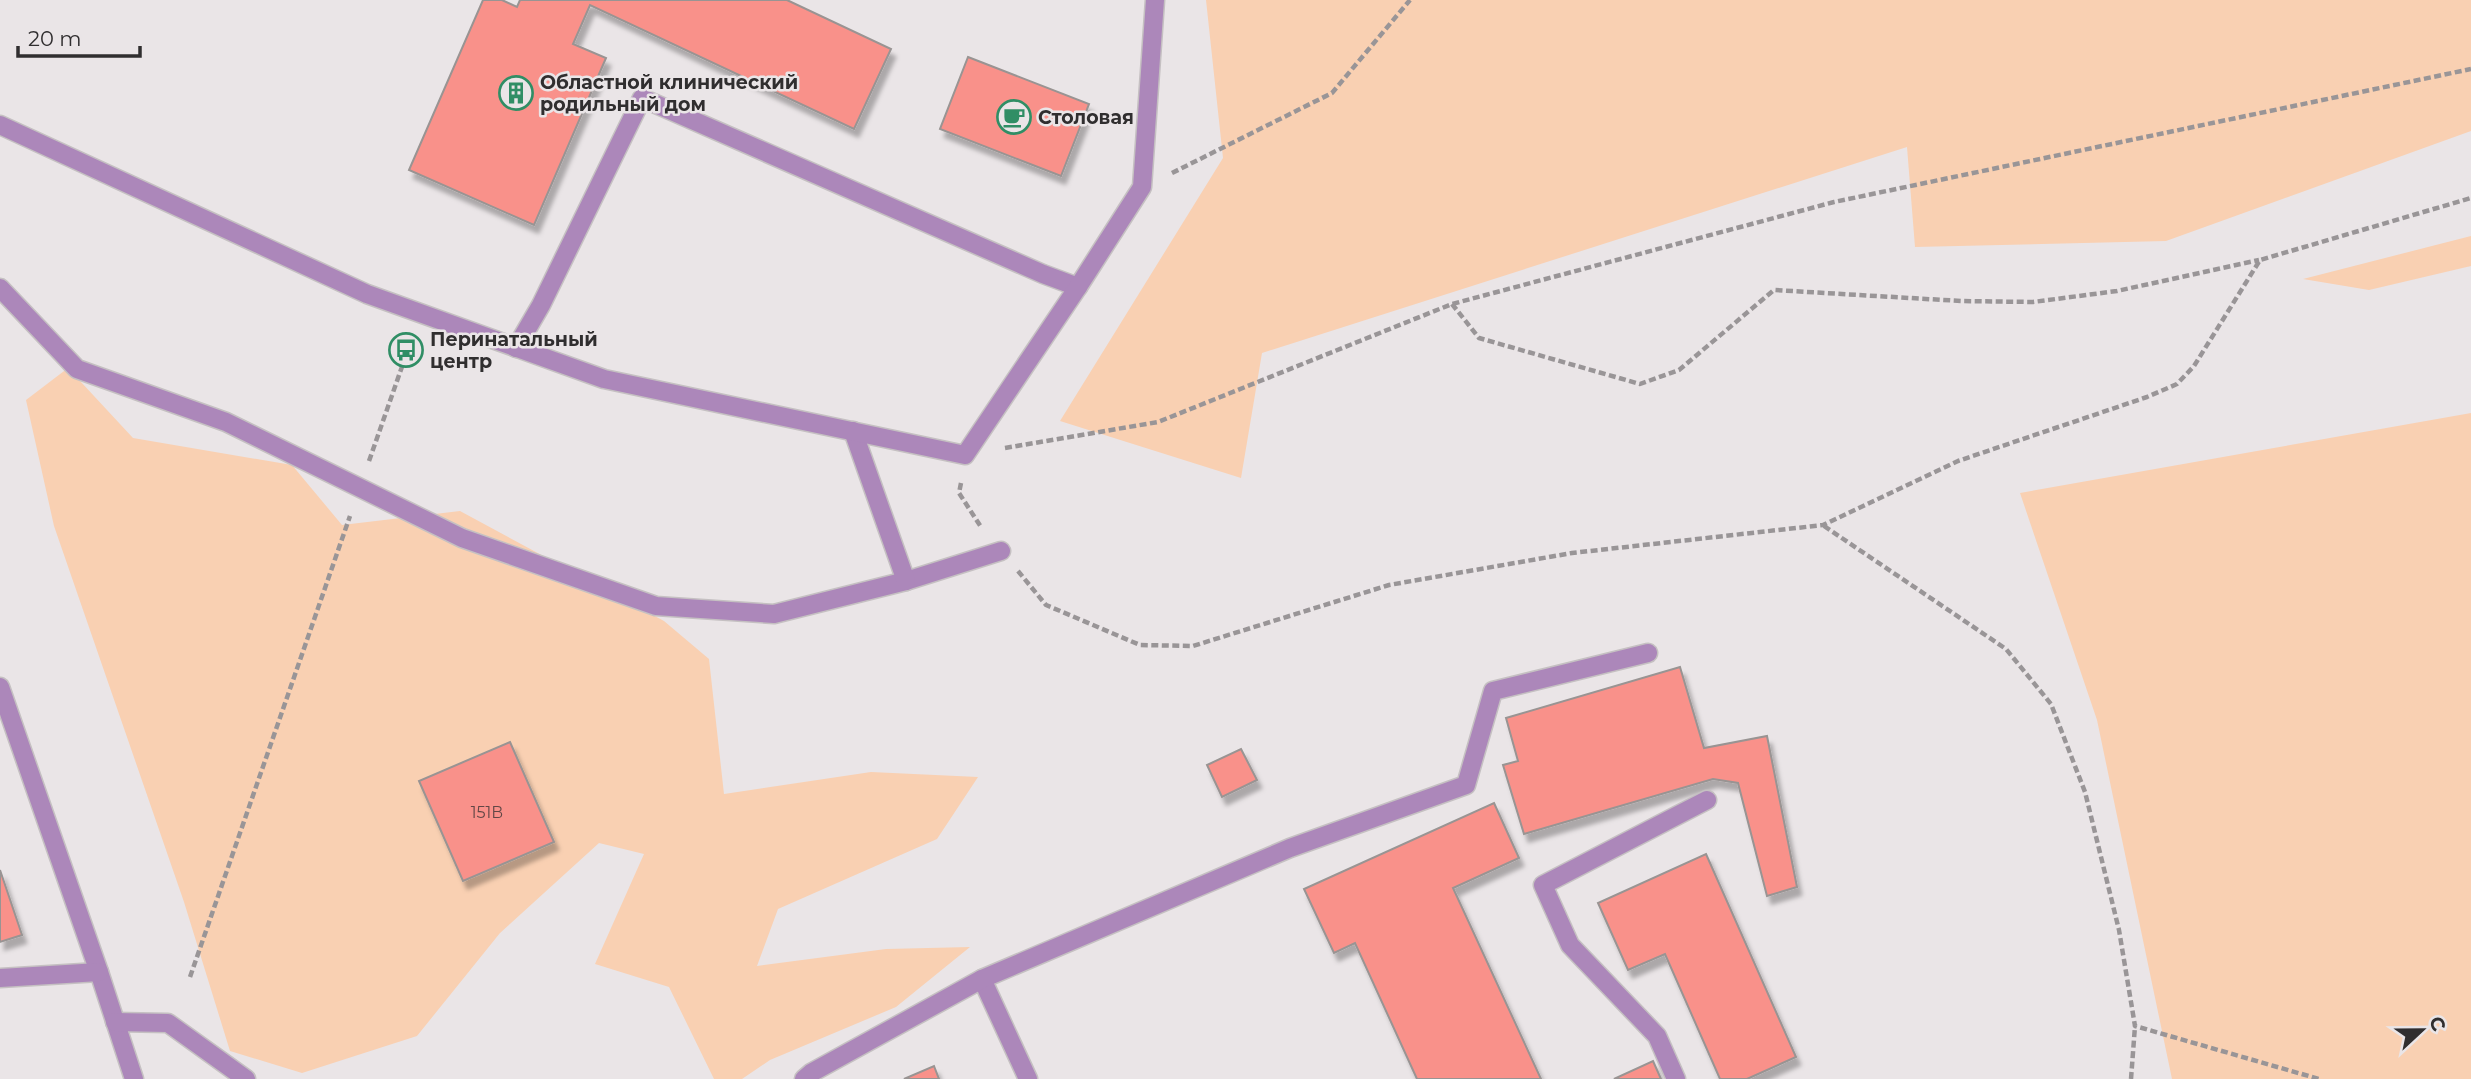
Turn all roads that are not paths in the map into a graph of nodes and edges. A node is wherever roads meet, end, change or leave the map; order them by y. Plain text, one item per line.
1 (1155, 0) edge
2 (0, 125) edge
3 (1079, 287) junction
4 (0, 288) edge
5 (516, 348) junction
6 (853, 431) junction
7 (1001, 551) road end
8 (906, 581) junction
9 (1648, 653) dead end
10 (0, 687) edge
11 (1707, 800) dead end
12 (99, 972) junction
13 (0, 978) edge
14 (982, 979) junction
15 (115, 1022) junction
16 (134, 1079) edge
17 (246, 1079) edge
18 (804, 1079) edge
19 (1028, 1079) edge
20 (1676, 1079) edge

1 - 3 street
2 - 5 street
3 - 5 street
3 - 6 street
4 - 8 street
5 - 6 street
6 - 8 street
7 - 8 street
9 - 14 street
10 - 12 street
11 - 20 street
12 - 13 street
12 - 15 street
14 - 18 street
14 - 19 street
15 - 16 street
15 - 17 street

